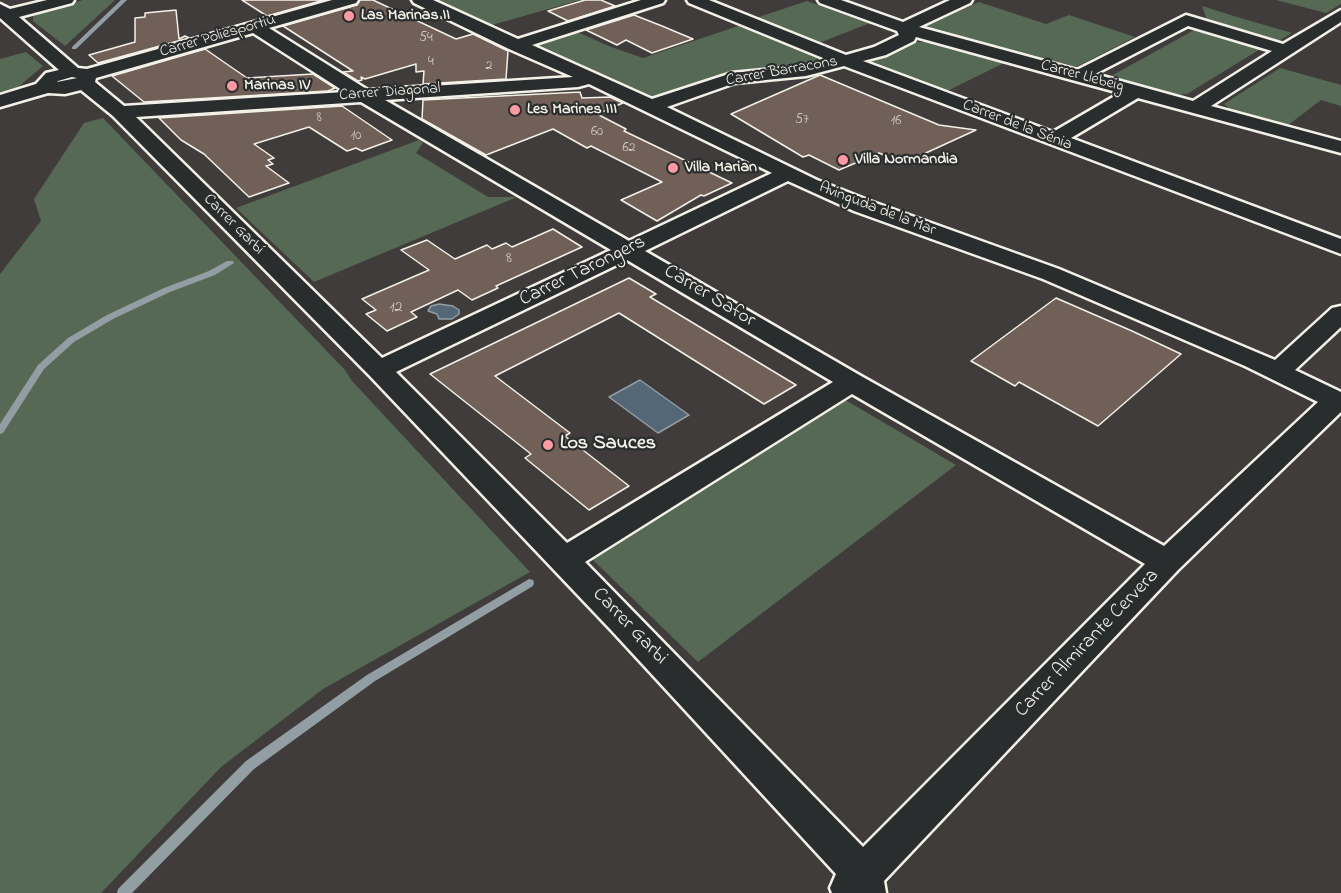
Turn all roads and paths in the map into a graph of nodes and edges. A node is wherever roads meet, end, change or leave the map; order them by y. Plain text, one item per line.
1 (66, 0) edge
2 (350, 0) edge
3 (420, 0) edge
4 (657, 0) edge
5 (695, 0) edge
6 (826, 0) edge
7 (964, 0) edge
8 (1185, 0) edge
9 (3, 12) edge
10 (1341, 15) edge
11 (1186, 20) junction
12 (255, 27) junction
13 (904, 28) junction
14 (515, 45) junction
15 (1285, 50) junction
16 (846, 61) junction
17 (1078, 76) junction
18 (81, 77) junction
19 (588, 78) junction
20 (1136, 91) junction
21 (363, 95) junction
22 (0, 101) edge
23 (651, 106) junction
24 (1196, 107) junction
25 (120, 112) junction
26 (1054, 140) junction
27 (1341, 147) edge
28 (788, 174) junction
29 (1341, 247) edge
30 (630, 250) junction
31 (1341, 313) edge
32 (379, 370) junction
33 (1277, 373) junction
34 (852, 382) junction
35 (1338, 402) edge
36 (564, 560) junction
37 (1167, 562) junction
38 (858, 887) edge

1 - 9 street
2 - 12 street, Carrer Poliesportiu
3 - 14 street, Avinguda de la Mar
4 - 14 street
5 - 16 street, Carrer de la Sénia
6 - 13 street, Carrer Llebeig
7 - 13 street, Carrer Barracons
8 - 11 street
9 - 18 street, Carrer Garbí
10 - 15 street
11 - 15 street
11 - 17 street
12 - 18 street, Carrer Poliesportiu
12 - 21 street, Carrer Safor
13 - 16 street, Carrer Barracons
13 - 17 street, Carrer Llebeig
14 - 19 street, Avinguda de la Mar
15 - 24 street
16 - 23 street, Carrer Barracons
16 - 26 street, Carrer de la Sénia
17 - 20 street, Carrer Llebeig
18 - 22 street, Carrer Poliesportiu
18 - 25 street, Carrer Garbí
19 - 21 street, Carrer Diagonal
19 - 23 street, Avinguda de la Mar
20 - 24 street, Carrer Llebeig
20 - 26 street
21 - 25 street, Carrer Diagonal
21 - 30 street, Carrer Safor
23 - 28 street, Avinguda de la Mar
24 - 27 street, Carrer Llebeig
25 - 32 street, Carrer Garbí
26 - 29 street, Carrer de la Sénia
28 - 30 street, Carrer Tarongers
28 - 33 street, Avinguda de la Mar
30 - 32 street, Carrer Tarongers
30 - 34 street, Carrer Safor
31 - 33 street
32 - 36 street, Carrer Garbi
33 - 35 street, Avinguda de la Mar
34 - 36 street
34 - 37 street, Carrer Safor
35 - 37 street, Carrer Almirante Cervera
36 - 38 street, Carrer Garbi
37 - 38 street, Carrer Almirante Cervera

